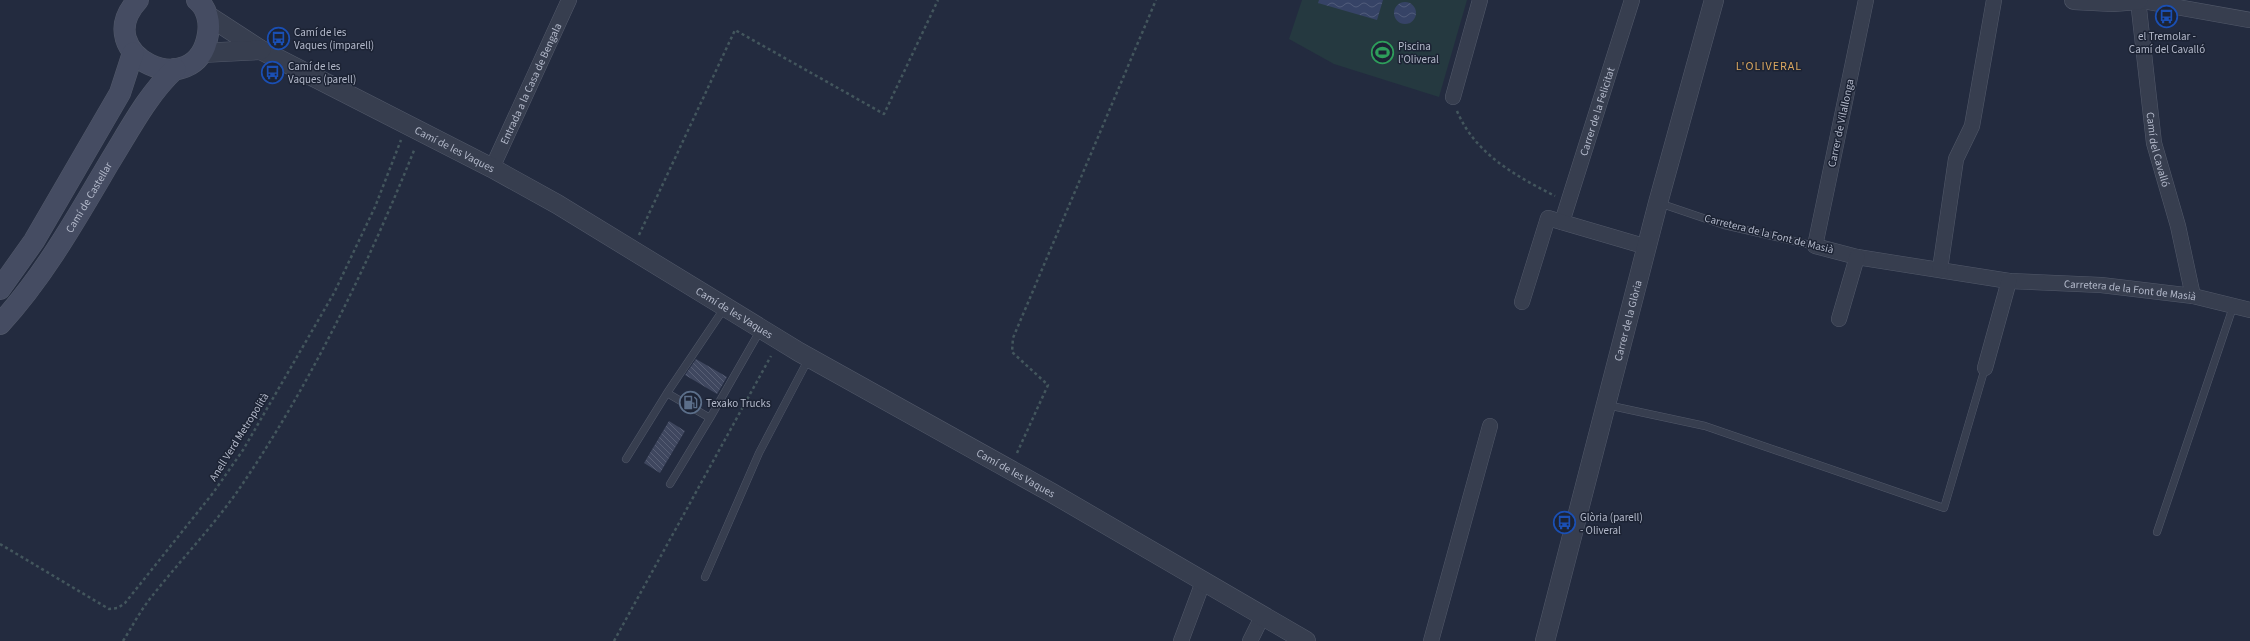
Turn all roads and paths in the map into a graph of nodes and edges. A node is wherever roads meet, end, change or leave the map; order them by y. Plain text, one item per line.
1 (570, 0) edge
2 (938, 0) edge
3 (1156, 0) edge
4 (1480, 0) edge
5 (1632, 0) edge
6 (1714, 0) edge
7 (1866, 0) edge
8 (1994, 0) edge
9 (2074, 0) edge
10 (2138, 0) edge
11 (132, 3) edge
12 (202, 8) edge
13 (2250, 20) edge
14 (261, 50) junction
15 (133, 53) junction
16 (201, 53) junction
17 (175, 69) junction
18 (1453, 97) joint
19 (423, 132) junction
20 (404, 134) dead end
21 (492, 168) junction
22 (1568, 203) junction
23 (1658, 203) junction
24 (1555, 220) junction
25 (1816, 246) junction
26 (1647, 247) junction
27 (632, 250) junction
28 (1857, 257) junction
29 (1940, 269) junction
30 (2009, 281) junction
31 (0, 289) edge
32 (2193, 296) junction
33 (1522, 302) dead end
34 (725, 307) junction
35 (2234, 307) junction
36 (2250, 310) edge
37 (1839, 319) dead end
38 (0, 324) edge
39 (761, 329) junction
40 (781, 341) junction
41 (809, 358) junction
42 (1985, 368) joint
43 (667, 393) junction
44 (1606, 405) junction
45 (710, 418) junction
46 (1490, 426) dead end
47 (626, 459) dead end
48 (1009, 469) junction
49 (670, 484) dead end
50 (2157, 532) dead end
51 (0, 544) edge
52 (705, 577) dead end
53 (1203, 582) junction
54 (1263, 615) junction
55 (123, 641) edge
56 (614, 641) edge
57 (1181, 641) edge
58 (1250, 641) edge
59 (1306, 641) edge
60 (1431, 641) edge
61 (1545, 641) edge

1 - 21 street, Entrada a la Casa de Bengala
2 - 27 path
3 - 48 path
4 - 18 street
5 - 22 street, Carrer de la Felicitat
6 - 23 street, Carrer de la Glòria
7 - 25 street, Carrer de Vilallonga
8 - 29 street
9 - 10 street
10 - 13 street
10 - 32 street, Camí del Cavalló
11 - 15 main road
12 - 14 street, Camí de les Vaques
12 - 16 main road
14 - 16 street, Camí de les Vaques
14 - 19 street, Camí de les Vaques
15 - 17 main road
15 - 31 main road
16 - 17 main road
17 - 38 main road, Camí de Castellar
18 - 22 path
19 - 21 street, Camí de les Vaques
19 - 55 path
20 - 51 path, Anell Verd Metropolità
21 - 27 street, Camí de les Vaques
22 - 24 street, Carrer de la Felicitat
23 - 25 lane, Carretera de la Font de Masià
23 - 26 street, Carrer de la Glòria
24 - 26 street
24 - 33 street, Carrer de la Felicitat
25 - 28 street, Carretera de la Font de Masià
26 - 44 street, Carrer de la Glòria
27 - 34 street, Camí de les Vaques
28 - 29 street, Carretera de la Font de Masià
28 - 37 street
29 - 30 street, Carretera de la Font de Masià
30 - 32 street, Carretera de la Font de Masià
30 - 42 street
32 - 35 street, Carretera de la Font de Masià
34 - 39 street, Camí de les Vaques
34 - 43 lane
35 - 36 street, Carretera de la Font de Masià
35 - 50 lane
39 - 40 street, Camí de les Vaques
39 - 45 lane
40 - 41 street, Camí de les Vaques
40 - 56 path
41 - 48 street, Camí de les Vaques
41 - 52 lane
42 - 44 lane
43 - 45 lane
43 - 47 lane
44 - 61 street, Carrer de la Glòria
45 - 49 lane
46 - 60 street
48 - 53 street, Camí de les Vaques
53 - 54 street, Camí de les Vaques
53 - 57 street
54 - 58 street
54 - 59 street, Camí de les Vaques

